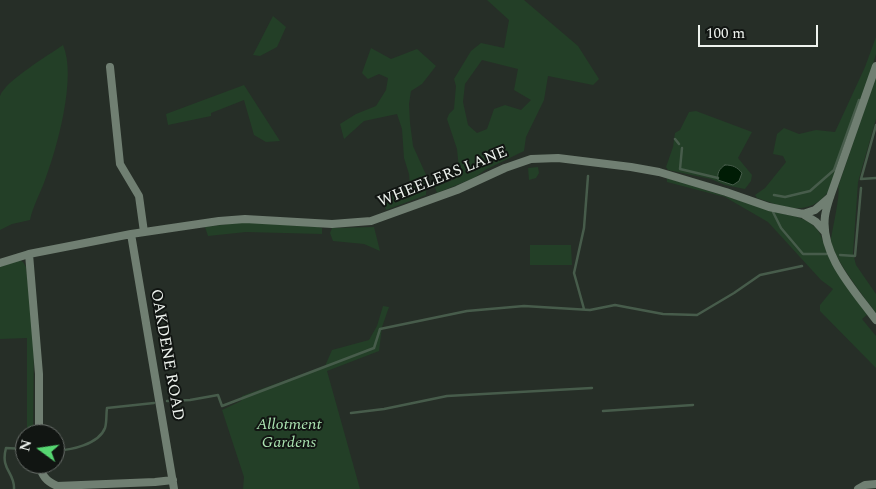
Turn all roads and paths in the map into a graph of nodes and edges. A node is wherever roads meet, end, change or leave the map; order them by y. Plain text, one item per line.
1 (876, 66) edge
2 (110, 67) dead end
3 (830, 197) junction
4 (803, 214) junction
5 (144, 232) junction
6 (825, 232) junction
7 (131, 234) junction
8 (29, 254) junction
9 (0, 264) edge
10 (876, 320) edge
11 (39, 424) edge
12 (43, 474) edge
13 (173, 480) junction
14 (876, 484) edge
15 (174, 489) edge
16 (858, 489) edge

1 - 3 street
2 - 5 street
3 - 4 street
3 - 6 street
4 - 5 street, WHEELERS LANE
4 - 6 street, WHEELERS LANE
5 - 7 street, WHEELERS LANE
6 - 10 street
7 - 8 street, WHEELERS LANE
7 - 13 street, OAKDENE ROAD
8 - 9 street, WHEELERS LANE
8 - 11 street
12 - 13 street
13 - 15 street, OAKDENE ROAD
14 - 16 street

